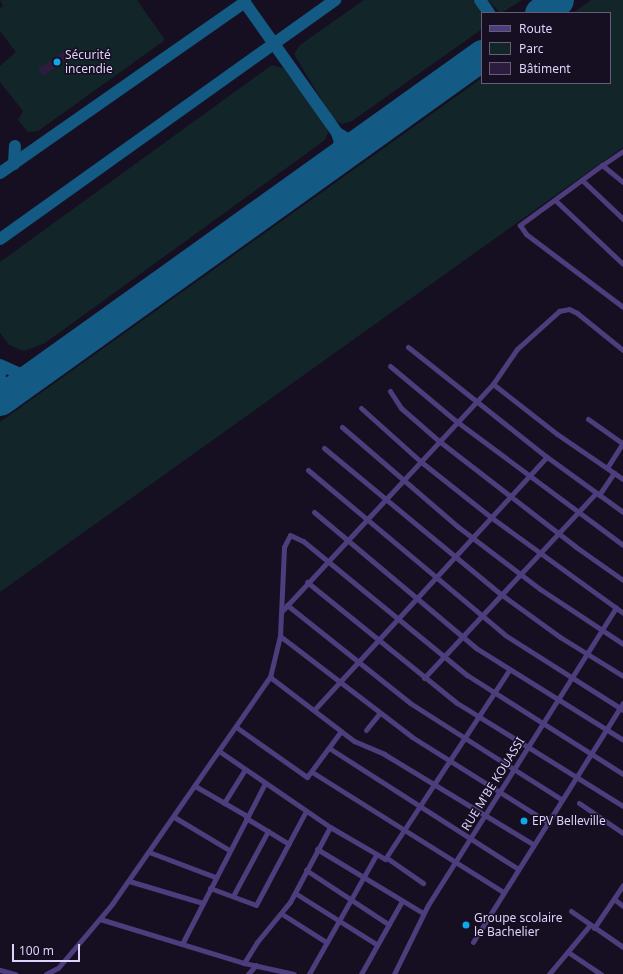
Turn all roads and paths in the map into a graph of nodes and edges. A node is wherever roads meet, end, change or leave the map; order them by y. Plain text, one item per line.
1 (623, 151) edge
2 (602, 165) junction
3 (582, 180) junction
4 (623, 182) edge
5 (555, 200) junction
6 (623, 219) edge
7 (623, 264) edge
8 (623, 307) edge
9 (408, 347) dead end
10 (623, 350) edge
11 (390, 366) dead end
12 (493, 384) junction
13 (390, 391) dead end
14 (475, 402) junction
15 (360, 408) dead end
16 (588, 419) dead end
17 (456, 422) junction
18 (342, 427) dead end
19 (439, 441) junction
20 (623, 443) edge
21 (324, 448) dead end
22 (547, 457) junction
23 (420, 461) junction
24 (606, 468) junction
25 (308, 470) dead end
26 (614, 473) junction
27 (530, 478) junction
28 (623, 479) edge
29 (403, 480) junction
30 (597, 494) junction
31 (511, 498) junction
32 (385, 500) junction
33 (314, 512) dead end
34 (578, 512) junction
35 (623, 512) edge
36 (492, 518) junction
37 (366, 520) junction
38 (558, 534) junction
39 (474, 539) junction
40 (346, 541) junction
41 (623, 545) edge
42 (538, 553) junction
43 (455, 559) junction
44 (325, 561) junction
45 (520, 574) junction
46 (436, 580) junction
47 (623, 580) edge
48 (307, 582) junction
49 (502, 595) junction
50 (416, 599) junction
51 (287, 605) junction
52 (616, 608) junction
53 (282, 611) junction
54 (623, 612) edge
55 (482, 616) junction
56 (397, 620) junction
57 (602, 631) junction
58 (280, 636) junction
59 (462, 637) junction
60 (379, 641) junction
61 (623, 644) edge
62 (587, 654) junction
63 (444, 657) junction
64 (359, 661) junction
65 (509, 670) junction
66 (623, 676) edge
67 (270, 677) junction
68 (424, 678) junction
69 (571, 678) junction
70 (340, 681) junction
71 (494, 693) junction
72 (557, 700) junction
73 (623, 703) edge
74 (622, 709) edge
75 (314, 710) junction
76 (380, 713) junction
77 (478, 715) junction
78 (542, 725) junction
79 (236, 727) junction
80 (366, 730) dead end
81 (606, 730) junction
82 (341, 731) junction
83 (464, 738) junction
84 (623, 740) edge
85 (329, 748) junction
86 (528, 748) junction
87 (219, 751) junction
88 (591, 754) junction
89 (450, 760) junction
90 (245, 769) junction
91 (514, 770) junction
92 (312, 772) junction
93 (623, 774) edge
94 (577, 778) junction
95 (265, 783) junction
96 (434, 784) junction
97 (195, 786) junction
98 (499, 793) junction
99 (562, 800) junction
100 (224, 803) junction
101 (579, 803) dead end
102 (623, 806) edge
103 (420, 807) junction
104 (306, 811) junction
105 (484, 815) junction
106 (174, 817) junction
107 (247, 817) junction
108 (549, 823) junction
109 (330, 827) junction
110 (406, 829) junction
111 (268, 831) junction
112 (623, 833) edge
113 (470, 838) junction
114 (289, 844) junction
115 (534, 845) junction
116 (317, 849) junction
117 (229, 850) junction
118 (149, 852) junction
119 (376, 855) junction
120 (387, 858) junction
121 (456, 862) junction
122 (518, 869) junction
123 (306, 870) junction
124 (215, 877) junction
125 (362, 877) junction
126 (129, 881) junction
127 (423, 883) dead end
128 (623, 886) edge
129 (210, 888) junction
130 (503, 892) junction
131 (295, 893) junction
132 (233, 896) junction
133 (350, 898) junction
134 (614, 900) junction
135 (402, 901) junction
136 (203, 902) junction
137 (623, 906) edge
138 (571, 912) dead end
139 (423, 913) junction
140 (282, 914) junction
141 (100, 919) junction
142 (338, 921) junction
143 (388, 924) junction
144 (592, 926) junction
145 (326, 942) junction
146 (473, 942) dead end
147 (182, 944) junction
148 (376, 944) junction
149 (623, 947) edge
150 (568, 952) junction
151 (244, 962) junction
152 (256, 966) junction
153 (0, 970) edge
154 (15, 974) edge
155 (49, 974) edge
156 (248, 974) edge
157 (294, 974) edge
158 (309, 974) edge
159 (361, 974) edge
160 (394, 974) edge
161 (549, 974) edge
162 (601, 974) edge

1 - 2 street
2 - 3 street
2 - 4 street
3 - 5 street
3 - 6 street
5 - 7 street
5 - 8 street
9 - 14 street
10 - 12 street
11 - 17 street
12 - 14 street
12 - 24 street
13 - 19 street
14 - 17 street
14 - 22 street
15 - 23 street
16 - 20 street
17 - 19 street
17 - 27 street
18 - 29 street
19 - 23 street
19 - 31 street
20 - 24 street
21 - 32 street
22 - 27 street
22 - 30 street
23 - 29 street
23 - 36 street
24 - 26 street
25 - 37 street
26 - 28 street
26 - 30 street
27 - 31 street
27 - 34 street
29 - 32 street
29 - 39 street
30 - 34 street
30 - 35 street
31 - 36 street
31 - 38 street
32 - 37 street
32 - 43 street
33 - 40 street
34 - 38 street
34 - 41 street
36 - 39 street
36 - 42 street
37 - 40 street
37 - 46 street
38 - 42 street
38 - 47 street
39 - 43 street
39 - 45 street
40 - 44 street
40 - 50 street
42 - 45 street
42 - 52 street
43 - 46 street
43 - 49 street
44 - 48 street
44 - 53 street
44 - 56 street
45 - 49 street
45 - 57 street
46 - 50 street
46 - 55 street
48 - 51 street
48 - 60 street
49 - 55 street
49 - 62 street
50 - 56 street
50 - 59 street
51 - 53 street
51 - 64 street
52 - 54 street
52 - 57 street, RUE M'BE KOUASSI
53 - 58 street
55 - 59 street
55 - 69 street
56 - 60 street
56 - 63 street
57 - 61 street
57 - 62 street, RUE M'BE KOUASSI
58 - 67 street
58 - 70 street
59 - 63 street
59 - 65 street
60 - 64 street
60 - 68 street
62 - 66 street
62 - 69 street, RUE M'BE KOUASSI
63 - 68 street
63 - 71 street
64 - 70 street
64 - 83 street
65 - 71 street
65 - 72 street
67 - 75 street
67 - 79 street
68 - 77 street
69 - 72 street, RUE M'BE KOUASSI
69 - 74 street
70 - 75 street
70 - 76 street
71 - 77 street
71 - 78 street
72 - 78 street, RUE M'BE KOUASSI
72 - 81 street
73 - 74 street
74 - 81 street
75 - 82 street
76 - 80 street
76 - 89 street
77 - 83 street
77 - 86 street
78 - 86 street, RUE M'BE KOUASSI
78 - 88 street
79 - 87 street
79 - 92 street
81 - 84 street
81 - 88 street
82 - 85 street
82 - 96 street
83 - 89 street
83 - 91 street
85 - 92 street
85 - 103 street
86 - 91 street, RUE M'BE KOUASSI
86 - 94 street
87 - 90 street
87 - 97 street
88 - 93 street
88 - 94 street
89 - 96 street
89 - 98 street
90 - 95 street
90 - 100 street
91 - 98 street, RUE M'BE KOUASSI
91 - 99 street
92 - 110 street
94 - 99 street
94 - 102 street
95 - 104 street
95 - 107 street
96 - 103 street
96 - 105 street
97 - 100 street
97 - 106 street
98 - 105 street, RUE M'BE KOUASSI
98 - 108 street
99 - 108 street
100 - 107 street
101 - 112 street
103 - 110 street
103 - 113 street
104 - 109 street
104 - 114 street
105 - 113 street, RUE M'BE KOUASSI
105 - 115 street
106 - 117 street
106 - 118 street
107 - 111 street
107 - 117 street
108 - 115 street
109 - 116 street
109 - 119 street
110 - 120 street
110 - 121 street
111 - 114 street
111 - 132 street
113 - 121 street, RUE M'BE KOUASSI
113 - 122 street
114 - 132 street
115 - 122 street
116 - 123 street
116 - 125 street
117 - 124 street
118 - 124 street
118 - 126 street
119 - 120 street
119 - 125 street
120 - 127 street
121 - 130 street
121 - 139 street, RUE M'BE KOUASSI
122 - 130 street
123 - 131 street
123 - 133 street
124 - 129 street
125 - 133 street
125 - 135 street
126 - 136 street
126 - 141 street
128 - 134 street
129 - 132 street
129 - 136 street
130 - 146 street
131 - 140 street
131 - 142 street
133 - 142 street
133 - 143 street
134 - 137 street
134 - 144 street
135 - 139 street
135 - 143 street
136 - 147 street
138 - 144 street
139 - 160 street, RUE M'BE KOUASSI
140 - 145 street
140 - 151 street
141 - 147 street
141 - 155 street
142 - 145 street
142 - 148 street
143 - 148 street
144 - 149 street
144 - 150 street
145 - 158 street
147 - 151 street
148 - 159 street
150 - 161 street
150 - 162 street
151 - 152 street
152 - 156 street
152 - 157 street
153 - 154 street

